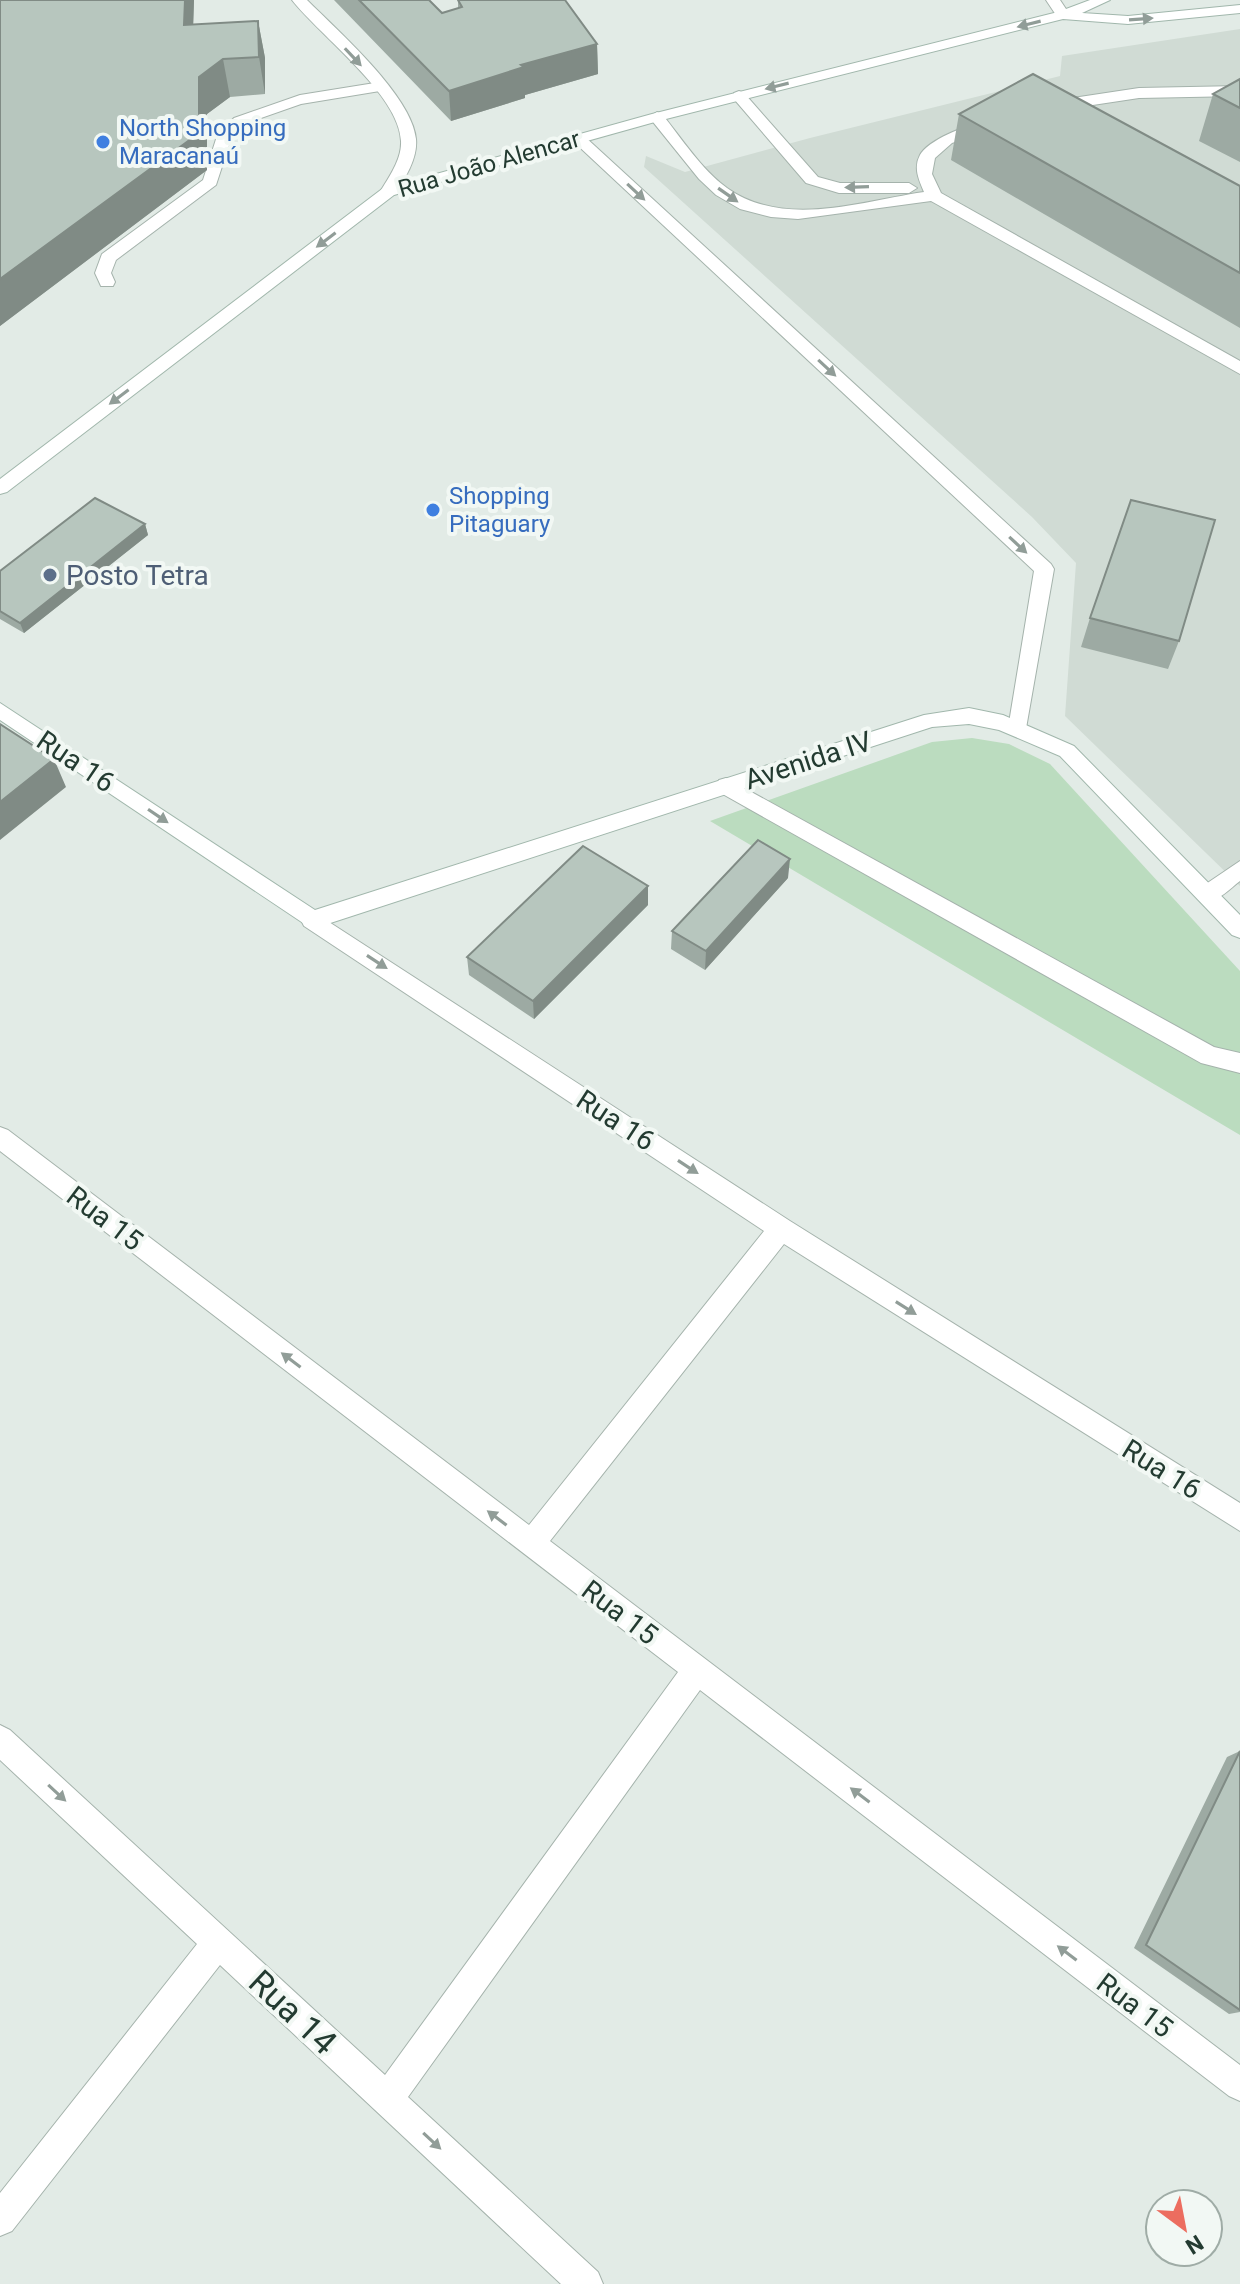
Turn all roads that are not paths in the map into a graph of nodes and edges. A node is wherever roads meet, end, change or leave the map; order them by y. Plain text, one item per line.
1 (299, 0) edge
2 (1053, 0) edge
3 (1103, 0) edge
4 (1240, 9) edge
5 (1063, 15) junction
6 (381, 87) junction
7 (1240, 91) edge
8 (739, 96) junction
9 (1033, 109) edge
10 (657, 117) junction
11 (1004, 119) edge
12 (579, 139) junction
13 (388, 192) junction
14 (934, 196) junction
15 (107, 282) dead end
16 (1240, 368) edge
17 (0, 488) edge
18 (0, 710) edge
19 (1018, 729) junction
20 (726, 786) junction
21 (1240, 869) edge
22 (1208, 894) junction
23 (312, 920) junction
24 (1240, 929) edge
25 (1240, 1063) edge
26 (0, 1137) edge
27 (781, 1229) junction
28 (1240, 1518) edge
29 (531, 1544) junction
30 (697, 1670) junction
31 (0, 1740) edge
32 (218, 1942) junction
33 (1240, 2085) edge
34 (387, 2099) junction
35 (0, 2219) edge
36 (586, 2284) edge

1 -> 6 street
2 - 5 street
3 - 5 street, Rua João Alencar
5 -> 4 street, Rua João Alencar
5 -> 8 street, Rua João Alencar
6 - 13 street
6 - 15 street
7 - 9 street
8 - 10 street, Rua João Alencar
14 -> 8 street
10 - 12 street, Rua João Alencar
10 -> 14 street
11 - 14 street
12 - 13 street, Rua João Alencar
12 -> 19 street
13 -> 17 street, Rua João Alencar
14 - 16 street
18 -> 23 street, Rua 16
19 - 20 street, Avenida IV
19 - 22 street, Avenida IV
20 - 23 street, Avenida IV
20 - 25 street
21 - 22 street
22 - 24 street, Avenida IV
23 -> 27 street, Rua 16
29 -> 26 street, Rua 15
27 -> 28 street, Rua 16
27 - 29 street
29 - 30 street, Rua 15
33 -> 30 street, Rua 15
30 - 34 street
31 -> 32 street, Rua 14
32 - 34 street, Rua 14
32 - 35 street
34 -> 36 street, Rua 14

